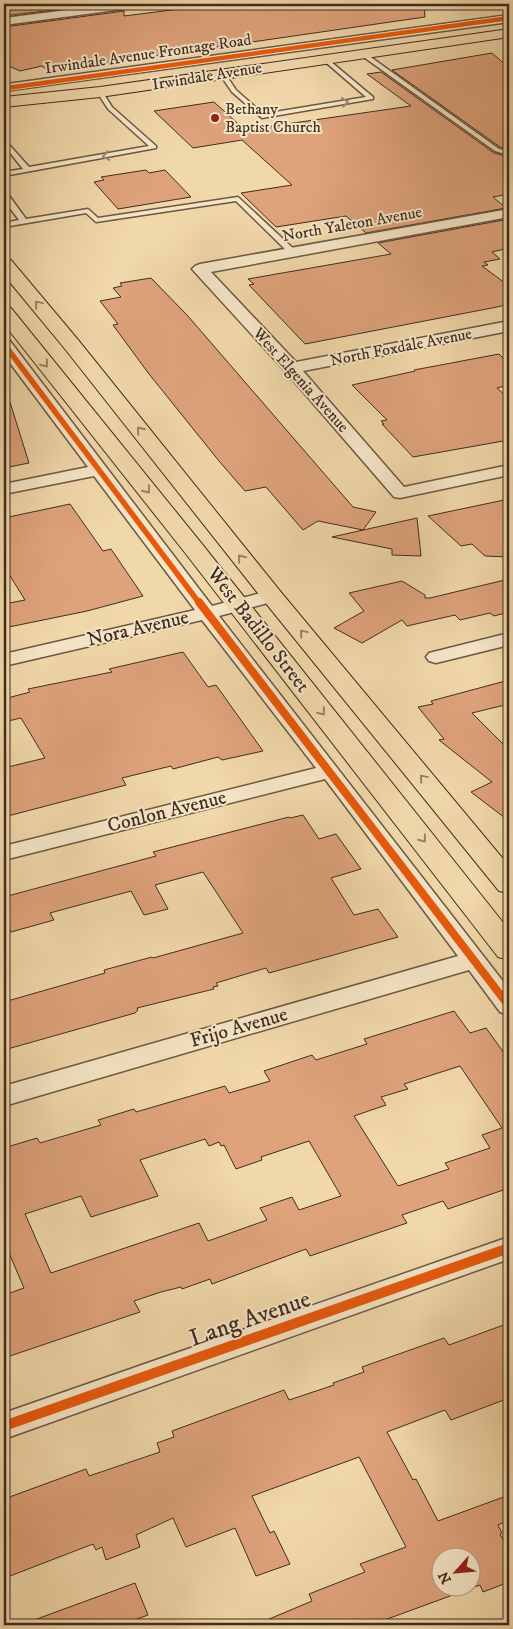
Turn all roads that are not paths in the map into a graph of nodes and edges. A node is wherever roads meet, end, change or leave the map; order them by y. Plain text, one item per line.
1 (139, 4) edge
2 (509, 18) edge
3 (4, 22) edge
4 (509, 33) edge
5 (346, 40) junction
6 (362, 54) junction
7 (319, 59) junction
8 (222, 73) junction
9 (100, 92) junction
10 (5, 95) edge
11 (4, 112) edge
12 (4, 141) edge
13 (509, 153) edge
14 (27, 170) junction
15 (4, 174) edge
16 (4, 195) edge
17 (509, 213) edge
18 (24, 222) junction
19 (4, 225) edge
20 (293, 252) junction
21 (4, 264) edge
22 (200, 269) joint
23 (5, 315) edge
24 (509, 326) edge
25 (7, 352) edge
26 (292, 368) junction
27 (98, 470) junction
28 (509, 470) edge
29 (4, 489) edge
30 (272, 596) junction
31 (238, 604) junction
32 (207, 613) junction
33 (509, 639) edge
34 (436, 657) dead end
35 (4, 660) edge
36 (330, 771) junction
37 (4, 853) edge
38 (509, 884) edge
39 (509, 950) edge
40 (475, 960) junction
41 (509, 1006) edge
42 (4, 1096) edge
43 (509, 1248) edge
44 (4, 1426) edge

1 - 3 street
2 - 5 street, Irwindale Avenue Frontage Road
4 - 6 main road, Irwindale Avenue
5 - 6 street
5 - 10 street, Irwindale Avenue Frontage Road
6 - 7 main road, Irwindale Avenue
6 - 13 lane
7 - 8 main road, Irwindale Avenue
8 -> 7 lane
8 - 9 main road, Irwindale Avenue
9 - 10 main road, Irwindale Avenue
9 - 11 main road, Irwindale Avenue
9 -> 14 lane
12 - 14 lane
14 - 15 lane
16 - 18 lane
17 - 20 street, North Yaleton Avenue
18 - 19 lane
18 - 20 lane
20 - 22 street, North Yaleton Avenue
30 -> 21 main road, West Badillo Street
22 - 26 street, West Elgenia Avenue
23 -> 31 main road, West Badillo Street
24 - 26 street, North Foxdale Avenue
25 - 27 street
26 - 28 street, West Elgenia Avenue
27 - 29 street
27 - 32 street
30 - 31 street, Nora Avenue
38 -> 30 main road, West Badillo Street
31 - 32 street, Nora Avenue
31 -> 39 main road, West Badillo Street
32 - 35 street, Nora Avenue
32 - 36 street
33 - 34 street
36 - 37 street, Conlon Avenue
36 - 40 street
40 - 41 street
40 - 42 street, Frijo Avenue
43 - 44 street, Lang Avenue

